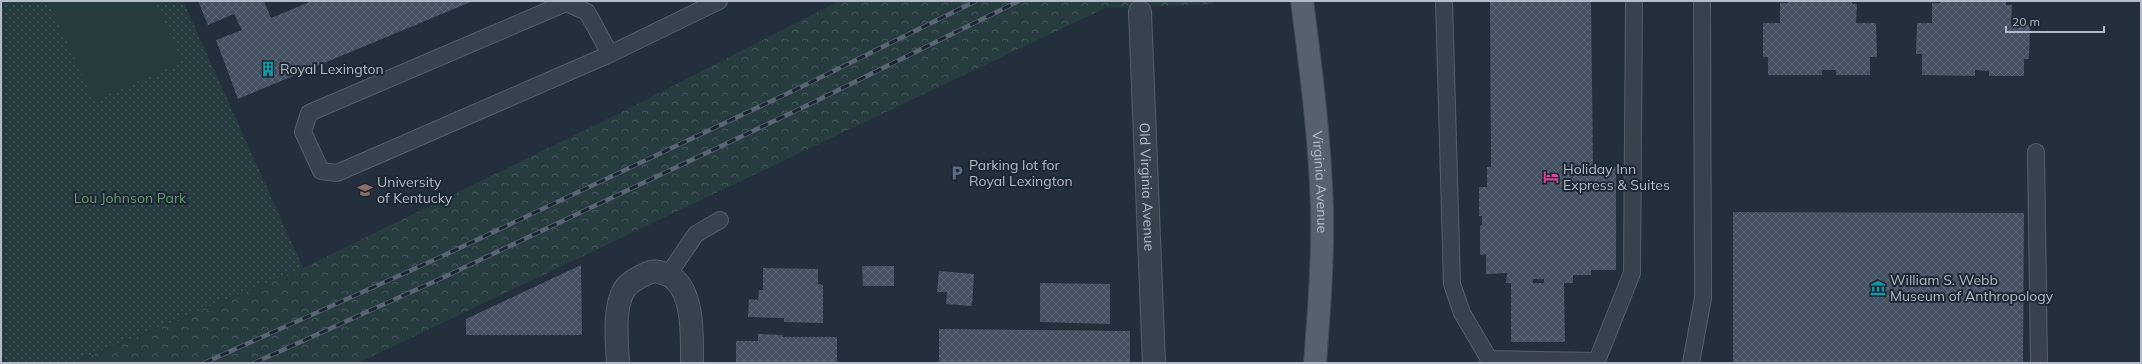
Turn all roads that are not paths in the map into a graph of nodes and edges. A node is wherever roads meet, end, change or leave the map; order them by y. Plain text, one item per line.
1 (719, 1) edge
2 (1302, 1) edge
3 (1444, 1) edge
4 (1634, 1) edge
5 (1702, 1) edge
6 (1140, 12) dead end
7 (610, 54) junction
8 (2036, 152) dead end
9 (720, 220) dead end
10 (668, 275) junction
11 (1488, 361) edge
12 (1596, 362) edge
13 (618, 363) edge
14 (692, 363) edge
15 (1154, 363) edge
16 (1315, 363) edge
17 (1691, 363) edge
18 (2039, 363) edge

1 - 7 lane
2 - 16 main road, Virginia Avenue
3 - 11 lane
4 - 12 lane
5 - 17 lane
6 - 15 street, Old Virginia Avenue
7 - 7 lane
8 - 18 lane
9 - 10 lane
10 - 13 street
10 - 14 street
11 - 12 lane

